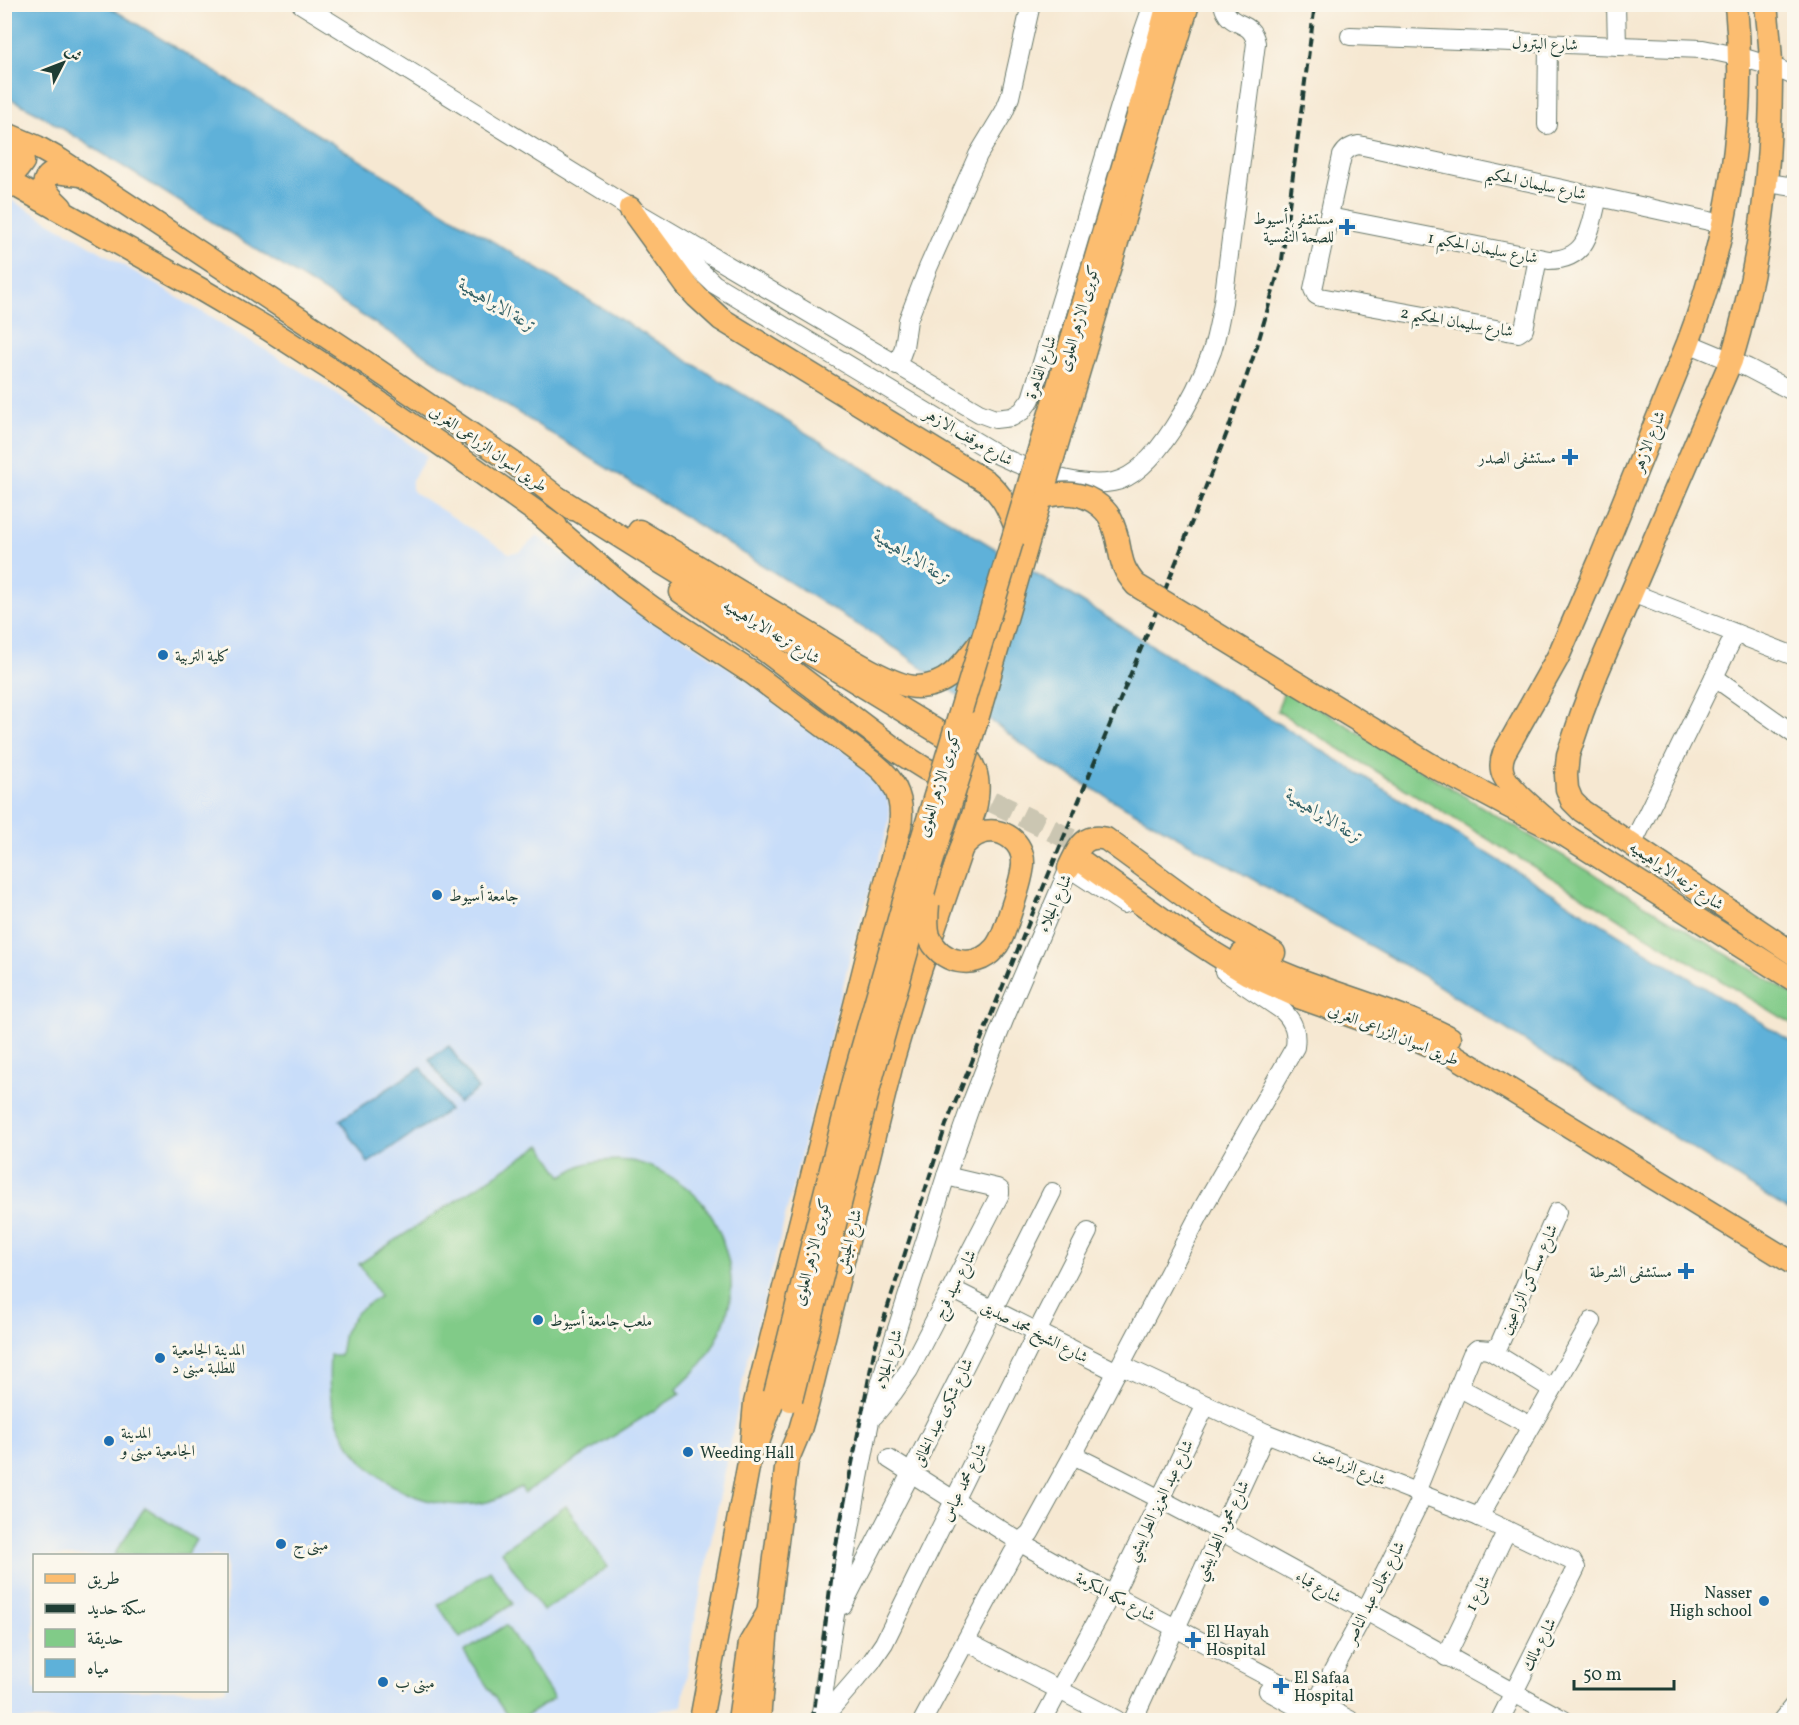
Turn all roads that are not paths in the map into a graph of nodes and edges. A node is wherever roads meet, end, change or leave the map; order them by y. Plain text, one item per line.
1 (301, 4) edge
2 (1031, 4) edge
3 (1153, 4) edge
4 (1168, 4) edge
5 (1188, 4) edge
6 (1223, 4) edge
7 (1616, 4) edge
8 (1736, 4) edge
9 (1766, 4) edge
10 (1350, 36) dead end
11 (1548, 43) junction
12 (1617, 46) junction
13 (1739, 56) junction
14 (1771, 66) junction
15 (1794, 76) edge
16 (1146, 117) junction
17 (1547, 125) dead end
18 (4, 133) edge
19 (4, 140) edge
20 (4, 171) edge
21 (82, 176) junction
22 (4, 179) edge
23 (1768, 183) junction
24 (1794, 187) edge
25 (1598, 197) junction
26 (630, 207) junction
27 (68, 213) junction
28 (1329, 217) junction
29 (1723, 224) junction
30 (671, 231) junction
31 (1538, 258) junction
32 (1688, 343) junction
33 (1731, 361) junction
34 (897, 366) junction
35 (1794, 392) edge
36 (512, 462) junction
37 (1042, 497) junction
38 (560, 499) junction
39 (544, 518) junction
40 (1016, 528) junction
41 (1632, 593) junction
42 (1735, 633) junction
43 (982, 640) junction
44 (1794, 656) edge
45 (1714, 677) junction
46 (1794, 734) edge
47 (976, 771) joint
48 (1563, 834) junction
49 (1632, 845) junction
50 (962, 847) junction
51 (895, 848) junction
52 (1082, 861) junction
53 (931, 865) junction
54 (954, 870) junction
55 (1794, 954) edge
56 (1794, 980) edge
57 (946, 1176) junction
58 (1052, 1192) dead end
59 (1557, 1212) dead end
60 (1088, 1232) dead end
61 (1794, 1255) edge
62 (1794, 1264) edge
63 (952, 1289) junction
64 (992, 1309) junction
65 (1592, 1321) dead end
66 (1037, 1332) junction
67 (1489, 1350) junction
68 (1119, 1369) junction
69 (1458, 1387) junction
70 (1552, 1389) junction
71 (783, 1397) junction
72 (1206, 1405) junction
73 (870, 1421) junction
74 (1531, 1426) junction
75 (1266, 1432) junction
76 (1073, 1455) junction
77 (750, 1457) junction
78 (889, 1459) dead end
79 (787, 1461) junction
80 (911, 1473) junction
81 (1419, 1493) junction
82 (1160, 1498) junction
83 (954, 1501) junction
84 (1479, 1516) junction
85 (1221, 1530) junction
86 (1507, 1530) junction
87 (1022, 1547) junction
88 (1576, 1568) joint
89 (1109, 1599) junction
90 (723, 1611) junction
91 (1365, 1612) junction
92 (768, 1614) junction
93 (832, 1632) junction
94 (1173, 1632) junction
95 (973, 1645) junction
96 (1446, 1656) junction
97 (1059, 1691) junction
98 (1513, 1693) junction
99 (1794, 1705) edge
100 (1314, 1715) edge
101 (701, 1720) edge
102 (725, 1720) edge
103 (740, 1720) edge
104 (759, 1720) edge
105 (820, 1720) edge
106 (923, 1720) edge
107 (931, 1720) edge
108 (1043, 1720) edge
109 (1117, 1720) edge
110 (1133, 1720) edge
111 (1350, 1720) edge
112 (1500, 1720) edge
113 (1564, 1720) edge
114 (1782, 1720) edge

1 - 26 street, شارع القاهرة
2 - 34 street
3 - 34 street, شارع القاهرة
4 - 16 main road
5 - 16 main road
6 - 30 street, شارع موقف الازهر
7 - 12 street
8 - 13 main road, شارع الازهر
9 - 14 main road
10 - 11 street, شارع البترول
11 - 12 street, شارع البترول
11 - 17 street
12 - 13 street, شارع البترول
13 - 14 street, شارع البترول
13 - 29 main road, شارع الازهر
14 - 15 street, شارع البترول
14 - 23 main road
16 - 37 main road, كوبرى الازهر العلوى, bridge
16 - 40 main road, كوبرى الازهر العلوى, bridge
18 - 21 main road, طريق اسوان الزراعى الغربى
19 - 20 main road
21 - 27 main road
21 - 36 main road, طريق اسوان الزراعى الغربى
22 - 27 main road, طريق اسوان الزراعى الغربى
23 - 24 street
23 - 33 main road
25 - 28 street, شارع سليمان الحكيم
25 - 29 street, شارع سليمان الحكيم
25 - 31 street, شارع سليمان الحكيم 1
26 - 30 street, شارع القاهرة
26 - 40 main road
27 - 39 main road, طريق اسوان الزراعى الغربى
28 - 31 street, شارع سليمان الحكيم 1
28 - 31 street, شارع سليمان الحكيم 2
29 - 32 main road, شارع الازهر
30 - 34 street, شارع القاهرة
32 - 33 street
32 - 48 main road, شارع الازهر
33 - 35 street
33 - 41 main road
36 - 38 main road, طريق اسوان الزراعى الغربى
36 - 43 main road
37 - 48 main road, bridge
37 - 53 main road, كوبرى الازهر العلوى, bridge
38 - 39 main road, طريق اسوان الزراعى الغربى
38 - 47 main road, شارع ترعه الابراهيميه
39 - 51 main road
40 - 43 main road, كوبرى الازهر العلوى, bridge
41 - 42 street
41 - 49 main road, شارع ترعه الابراهيميه
42 - 44 street
42 - 45 street
43 - 71 main road, كوبرى الازهر العلوى, bridge
45 - 46 street
45 - 49 street
47 - 50 main road, شارع الجيش
48 - 56 main road, شارع ترعه الابراهيميه
49 - 55 main road, شارع ترعه الابراهيميه
50 - 53 main road, bridge
50 - 54 main road, شارع الجيش
51 - 54 main road
51 - 77 main road
52 - 57 street, شارع الجلاء
52 - 61 main road, طريق اسوان الزراعى الغربى
52 - 62 main road, طريق اسوان الزراعى الغربى
52 - 68 street, شارع الجلاء
53 - 71 main road, كوبرى الازهر العلوى, bridge
54 - 79 main road, شارع الجيش
57 - 63 street, شارع سيد فرج
57 - 73 street, شارع الجلاء
58 - 64 street, شارع شكرى عبد الخالق
59 - 67 street, شارع مساكن الزراعيين
60 - 66 street, شارع محمد عباس
63 - 64 street, شارع الشيخ محمد صديق
63 - 73 street, شارع سيد فرج
64 - 66 street, شارع الشيخ محمد صديق
64 - 80 street, شارع شكرى عبد الخالق
65 - 70 street
66 - 68 street, شارع الشيخ محمد صديق
66 - 83 street, شارع محمد عباس
67 - 69 street, شارع مساكن الزراعيين
67 - 70 street
68 - 72 street, شارع الزراعيين
68 - 76 street, شارع الجلاء
69 - 74 street
69 - 81 street, شارع مساكن الزراعيين
70 - 74 street
71 - 77 main road, كوبرى الازهر العلوى
71 - 79 main road, كوبرى الازهر العلوى
72 - 75 street, شارع الزراعيين
72 - 82 street, شارع عبد العزيز الطرابيشي
73 - 93 street, شارع الجلاء
74 - 84 street
75 - 81 street, شارع الزراعيين
75 - 85 street, شارع محمود الطرابيشي
76 - 82 street, شارع قباء
76 - 87 street, شارع الجلاء
77 - 90 main road
78 - 80 street, شارع مكه المكرمة
79 - 92 main road, شارع الجيش
80 - 83 street, شارع مكه المكرمة
80 - 93 street, شارع شكرى عبد الخالق
81 - 84 street, شارع الزراعيين
81 - 91 street, شارع جمال عبد الناصر
82 - 85 street, شارع قباء
82 - 89 street, شارع عبد العزيز الطرابيشي
83 - 87 street, شارع مكه المكرمة
83 - 105 street, شارع محمد عباس
84 - 86 street, شارع الزراعيين
85 - 91 street, شارع قباء
85 - 94 street, شارع محمود الطرابيشي
86 - 88 street, شارع الزراعيين
86 - 96 street, شارع 1
87 - 89 street, شارع مكه المكرمة
87 - 95 street, شارع الجلاء
87 - 106 street, شارع الجلاء
88 - 98 street, شارع مالك
89 - 94 street, شارع مكه المكرمة
89 - 97 street, شارع عبد العزيز الطرابيشي
90 - 101 main road
90 - 102 main road
91 - 96 street, شارع قباء
91 - 100 street, شارع جمال عبد الناصر
92 - 103 main road
92 - 104 main road, شارع الجيش
93 - 105 street, شارع الجلاء
94 - 100 street, شارع مكه المكرمة
94 - 110 street, شارع محمود الطرابيشي
95 - 97 street
95 - 107 street, شارع الجلاء
96 - 98 street, شارع قباء
97 - 108 street, شارع عبد العزيز الطرابيشي
97 - 109 street
98 - 112 street, شارع مالك
98 - 113 street, شارع قباء
99 - 114 street
100 - 111 street, شارع مكه المكرمة

